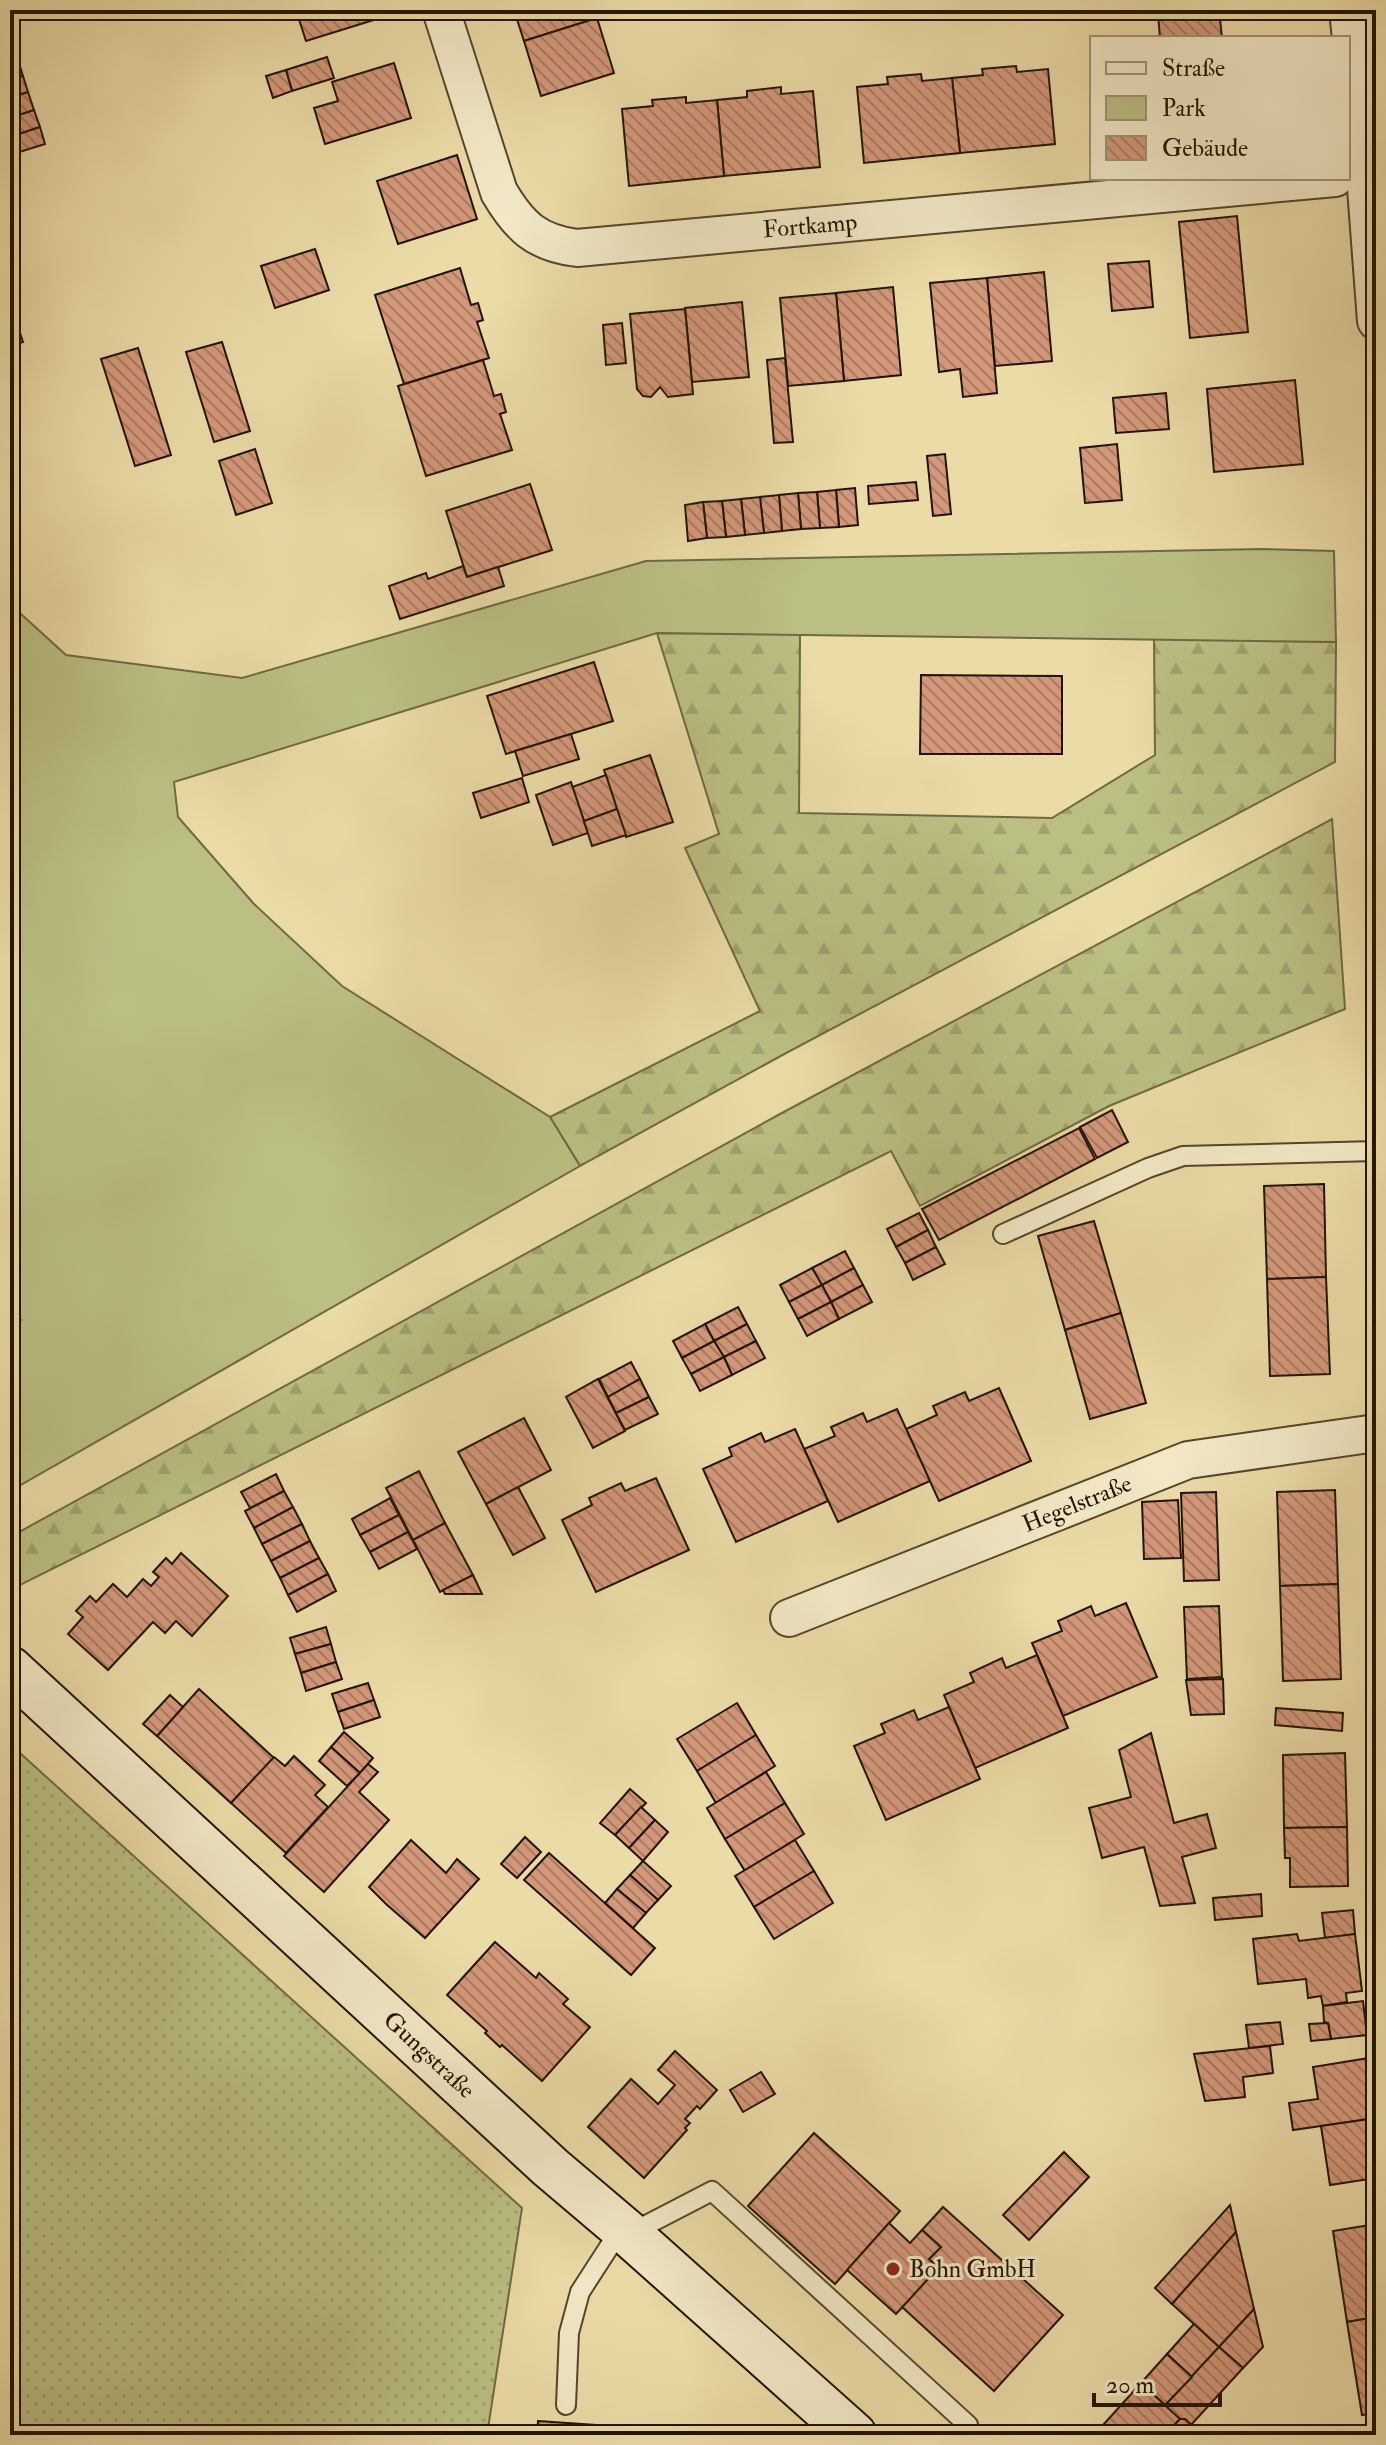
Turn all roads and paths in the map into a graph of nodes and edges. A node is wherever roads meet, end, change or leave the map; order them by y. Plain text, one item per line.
1 (441, 10) edge
2 (1348, 10) edge
3 (1348, 36) edge
4 (1316, 180) edge
5 (1350, 180) edge
6 (1376, 321) edge
7 (1376, 1151) edge
8 (1003, 1234) dead end
9 (1376, 1433) edge
10 (789, 1618) dead end
11 (10, 1669) edge
12 (625, 2230) junction
13 (566, 2405) dead end
14 (854, 2435) edge
15 (965, 2435) edge

1 - 4 street, Fortkamp
2 - 3 street
5 - 6 street
7 - 8 lane
9 - 10 street, Hegelstraße
11 - 12 street, Gungstraße
12 - 13 lane
12 - 14 street, Gungstraße
12 - 15 lane

